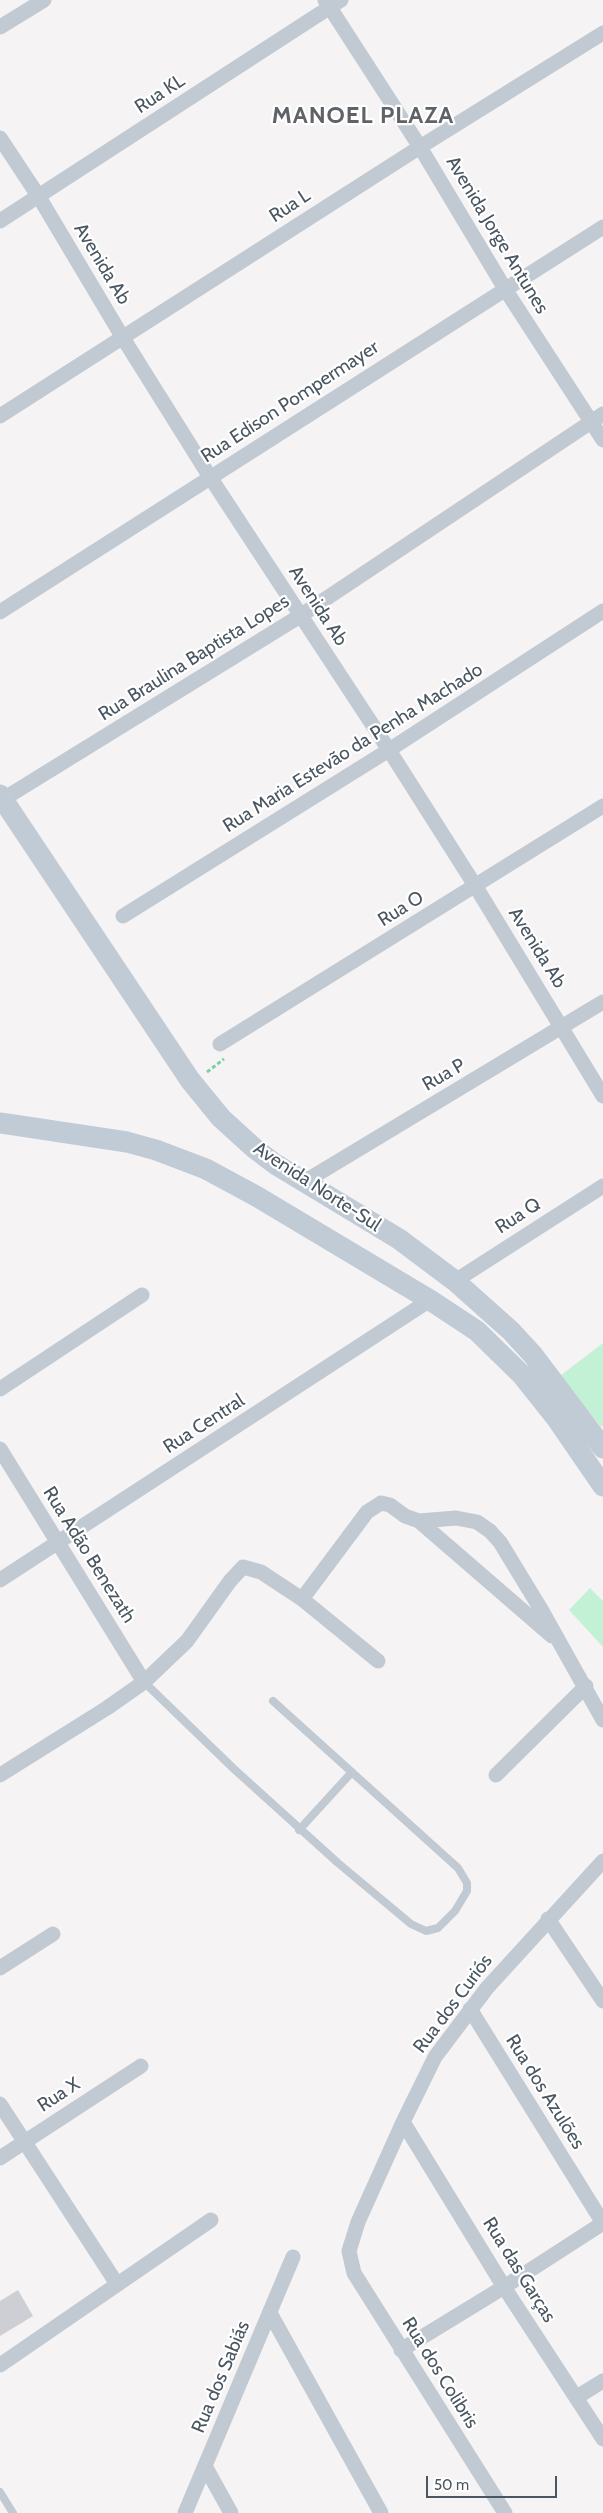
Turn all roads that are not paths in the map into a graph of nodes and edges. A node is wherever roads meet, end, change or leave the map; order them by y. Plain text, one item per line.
1 (44, 0) edge
2 (332, 2) edge
3 (0, 27) edge
4 (603, 33) edge
5 (0, 138) edge
6 (420, 146) junction
7 (39, 197) junction
8 (0, 221) edge
9 (603, 227) edge
10 (505, 289) junction
11 (123, 338) junction
12 (0, 416) edge
13 (597, 418) edge
14 (603, 440) edge
15 (210, 477) junction
16 (603, 611) edge
17 (0, 612) edge
18 (300, 616) junction
19 (389, 750) junction
20 (1, 798) edge
21 (603, 806) edge
22 (476, 887) junction
23 (123, 916) dead end
24 (603, 1002) edge
25 (563, 1028) junction
26 (220, 1044) road end
27 (603, 1096) edge
28 (0, 1123) edge
29 (304, 1182) junction
30 (603, 1186) edge
31 (455, 1280) junction
32 (142, 1295) dead end
33 (430, 1300) junction
34 (0, 1389) edge
35 (603, 1448) edge
36 (0, 1449) edge
37 (603, 1486) edge
38 (419, 1522) junction
39 (58, 1543) junction
40 (0, 1580) edge
41 (302, 1600) junction
42 (561, 1643) junction
43 (378, 1661) dead end
44 (144, 1682) junction
45 (586, 1686) junction
46 (273, 1701) dead end
47 (603, 1720) edge
48 (352, 1772) junction
49 (0, 1775) edge
50 (496, 1775) dead end
51 (299, 1830) junction
52 (603, 1861) edge
53 (548, 1919) junction
54 (53, 1934) dead end
55 (0, 1968) edge
56 (603, 2001) edge
57 (470, 2009) junction
58 (141, 2066) dead end
59 (0, 2104) edge
60 (402, 2122) junction
61 (24, 2143) junction
62 (0, 2158) edge
63 (211, 2220) dead end
64 (603, 2223) edge
65 (349, 2251) joint
66 (293, 2257) dead end
67 (117, 2284) junction
68 (504, 2287) junction
69 (270, 2313) junction
70 (401, 2350) junction
71 (0, 2365) edge
72 (603, 2381) edge
73 (577, 2398) junction
74 (603, 2439) edge
75 (205, 2466) junction
76 (0, 2492) edge
77 (12, 2513) edge
78 (185, 2513) edge
79 (231, 2513) edge
80 (381, 2513) edge
81 (505, 2513) edge

1 - 3 street
2 - 6 street, Avenida Jorge Antunes
2 - 7 street, Rua KL
4 - 6 street, Rua L
5 - 7 street, Avenida Ab
6 - 10 street, Avenida Jorge Antunes
6 - 11 street, Rua L
7 - 8 street, Rua KL
7 - 11 street, Avenida Ab
9 - 10 street, Rua Edison Pompermayer
10 - 13 street, Avenida Jorge Antunes
10 - 15 street, Rua Edison Pompermayer
11 - 12 street, Rua L
11 - 15 street, Avenida Ab
13 - 14 street, Avenida Jorge Antunes
13 - 18 street, Rua Braulina Baptista Lopes
15 - 17 street, Rua Edison Pompermayer
15 - 18 street, Avenida Ab
16 - 19 street, Rua Maria Estevão da Penha Machado
18 - 19 street, Avenida Ab
18 - 20 street, Rua Braulina Baptista Lopes
19 - 22 street, Avenida Ab
19 - 23 street, Rua Maria Estevão da Penha Machado
20 - 29 main road, Avenida Norte-Sul
21 - 22 street, Rua O
22 - 25 street, Avenida Ab
22 - 26 street, Rua O
24 - 25 street, Rua P
25 - 27 street, Avenida Ab
25 - 29 street, Rua P
28 - 33 main road, Avenida Norte-Sul
29 - 31 main road, Avenida Norte-Sul
30 - 31 street, Rua Q
31 - 35 main road, Avenida Norte-Sul
32 - 34 street
33 - 37 main road, Avenida Norte-Sul
33 - 39 street, Rua Central
36 - 39 street, Rua Adão Benezath
38 - 41 street
38 - 42 street
38 - 42 street
39 - 40 street, Rua Central
39 - 44 street, Rua Adão Benezath
41 - 43 street
41 - 44 street
42 - 45 street
44 - 49 street
44 - 51 lane
45 - 47 street
45 - 50 street
46 - 48 lane
48 - 51 lane
48 - 51 lane
52 - 53 street, Rua dos Curiós
53 - 56 street
53 - 57 street, Rua dos Curiós
54 - 55 street
57 - 60 street, Rua dos Curiós
57 - 64 street, Rua dos Azulões
58 - 61 street, Rua X
59 - 61 street
60 - 65 street, Rua dos Curiós
60 - 68 street, Rua das Garças
61 - 62 street, Rua X
61 - 67 street
63 - 67 street
64 - 68 street
65 - 70 street, Rua dos Colibris
66 - 69 street, Rua dos Sabiás
67 - 71 street
68 - 70 street
68 - 73 street, Rua das Garças
69 - 75 street, Rua dos Sabiás
69 - 80 street
70 - 81 street, Rua dos Colibris
72 - 73 street
73 - 74 street, Rua das Garças
75 - 78 street, Rua dos Sabiás
75 - 79 street
76 - 77 lane

